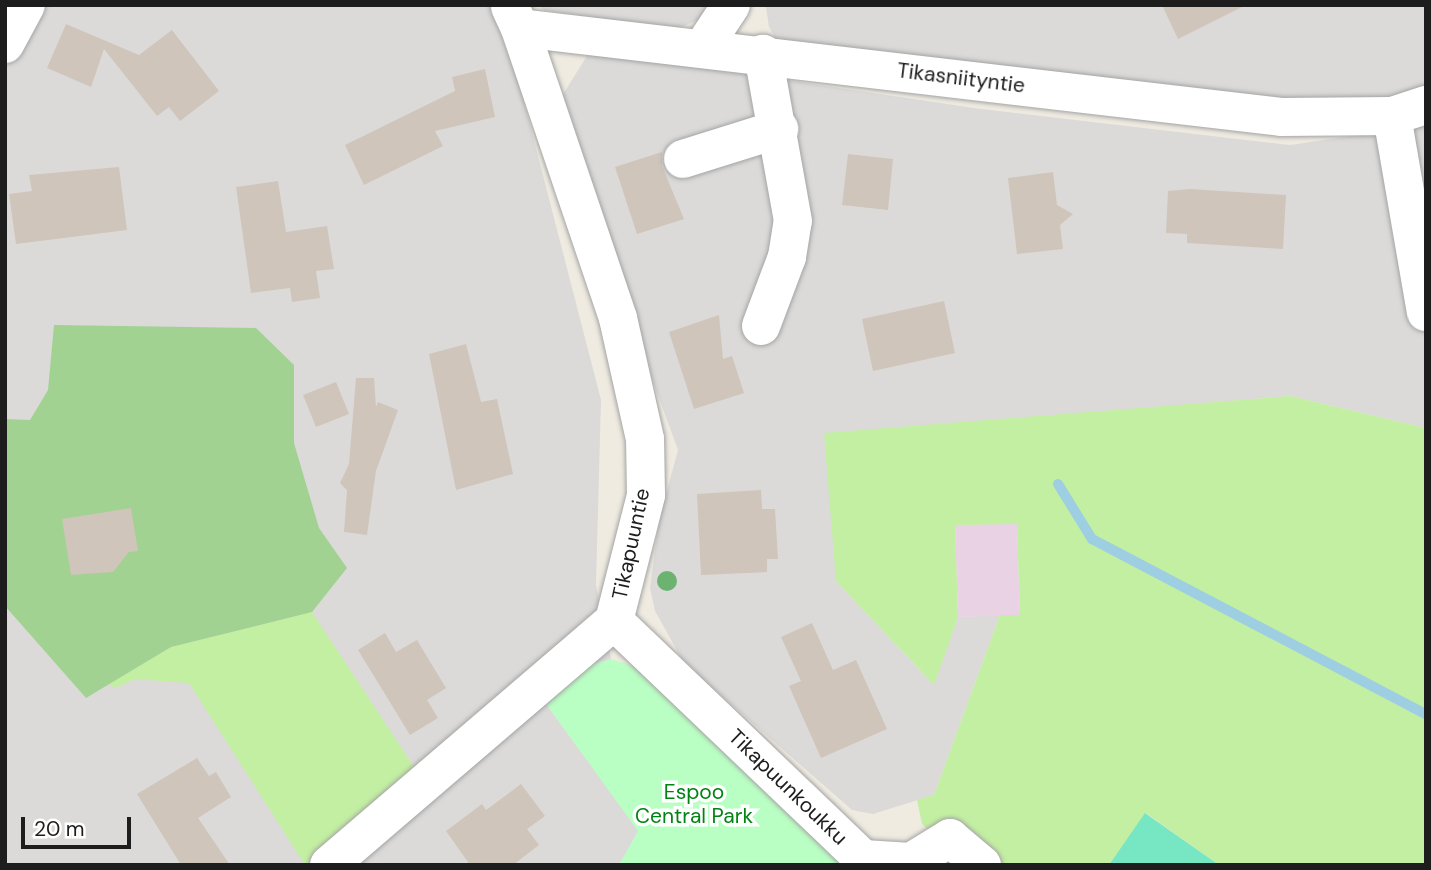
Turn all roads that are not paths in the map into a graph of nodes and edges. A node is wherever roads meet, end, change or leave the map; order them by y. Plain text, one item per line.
1 (26, 5) edge
2 (730, 5) edge
3 (515, 17) edge
4 (5, 44) edge
5 (704, 46) junction
6 (763, 54) junction
7 (1409, 111) edge
8 (779, 129) junction
9 (683, 159) dead end
10 (1426, 312) edge
11 (761, 326) dead end
12 (614, 621) junction
13 (329, 865) edge
14 (982, 865) edge

1 - 4 street
2 - 5 street
3 - 5 street, Tikasniityntie
3 - 12 street, Tikapuuntie
5 - 6 street, Tikasniityntie
6 - 7 street, Tikasniityntie
6 - 8 street
7 - 10 street
8 - 9 street
8 - 11 street
12 - 13 street, Tikapuuntie
12 - 14 street, Tikapuunkoukku

